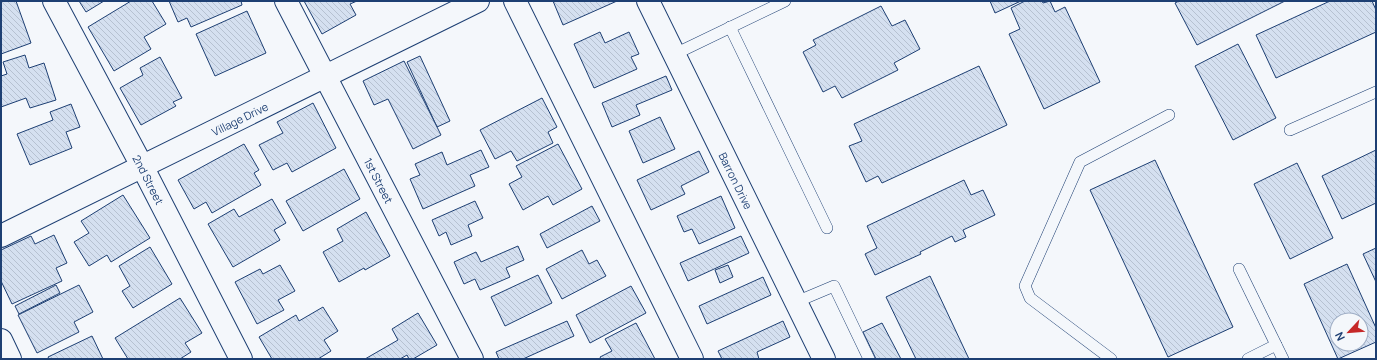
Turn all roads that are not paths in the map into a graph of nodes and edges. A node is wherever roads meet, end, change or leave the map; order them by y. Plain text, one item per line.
1 (54, 1) edge
2 (286, 1) edge
3 (478, 1) edge
4 (515, 1) edge
5 (648, 1) edge
6 (785, 1) edge
7 (730, 27) junction
8 (675, 54) junction
9 (326, 76) junction
10 (1376, 92) edge
11 (1169, 115) dead end
12 (1290, 130) dead end
13 (142, 166) junction
14 (827, 228) dead end
15 (1, 236) edge
16 (1239, 269) dead end
17 (796, 302) junction
18 (1, 340) edge
19 (1276, 345) junction
20 (10, 359) edge
21 (241, 359) edge
22 (472, 359) edge
23 (692, 359) edge
24 (824, 359) edge
25 (869, 359) edge
26 (1111, 359) edge
27 (1248, 359) edge
28 (1283, 359) edge

1 - 13 street, 2nd Street
2 - 9 street, 1st Street
3 - 9 street, Village Drive
4 - 23 street
5 - 8 street, Barron Drive
6 - 7 lane
7 - 8 lane
7 - 14 lane
8 - 17 street, Barron Drive
9 - 13 street, Village Drive
9 - 22 street, 1st Street
10 - 12 lane
11 - 26 lane
13 - 15 street, Village Drive
13 - 21 street, 2nd Street
16 - 19 lane
17 - 24 street, Barron Drive
17 - 25 lane
18 - 20 street
19 - 27 lane
19 - 28 lane

